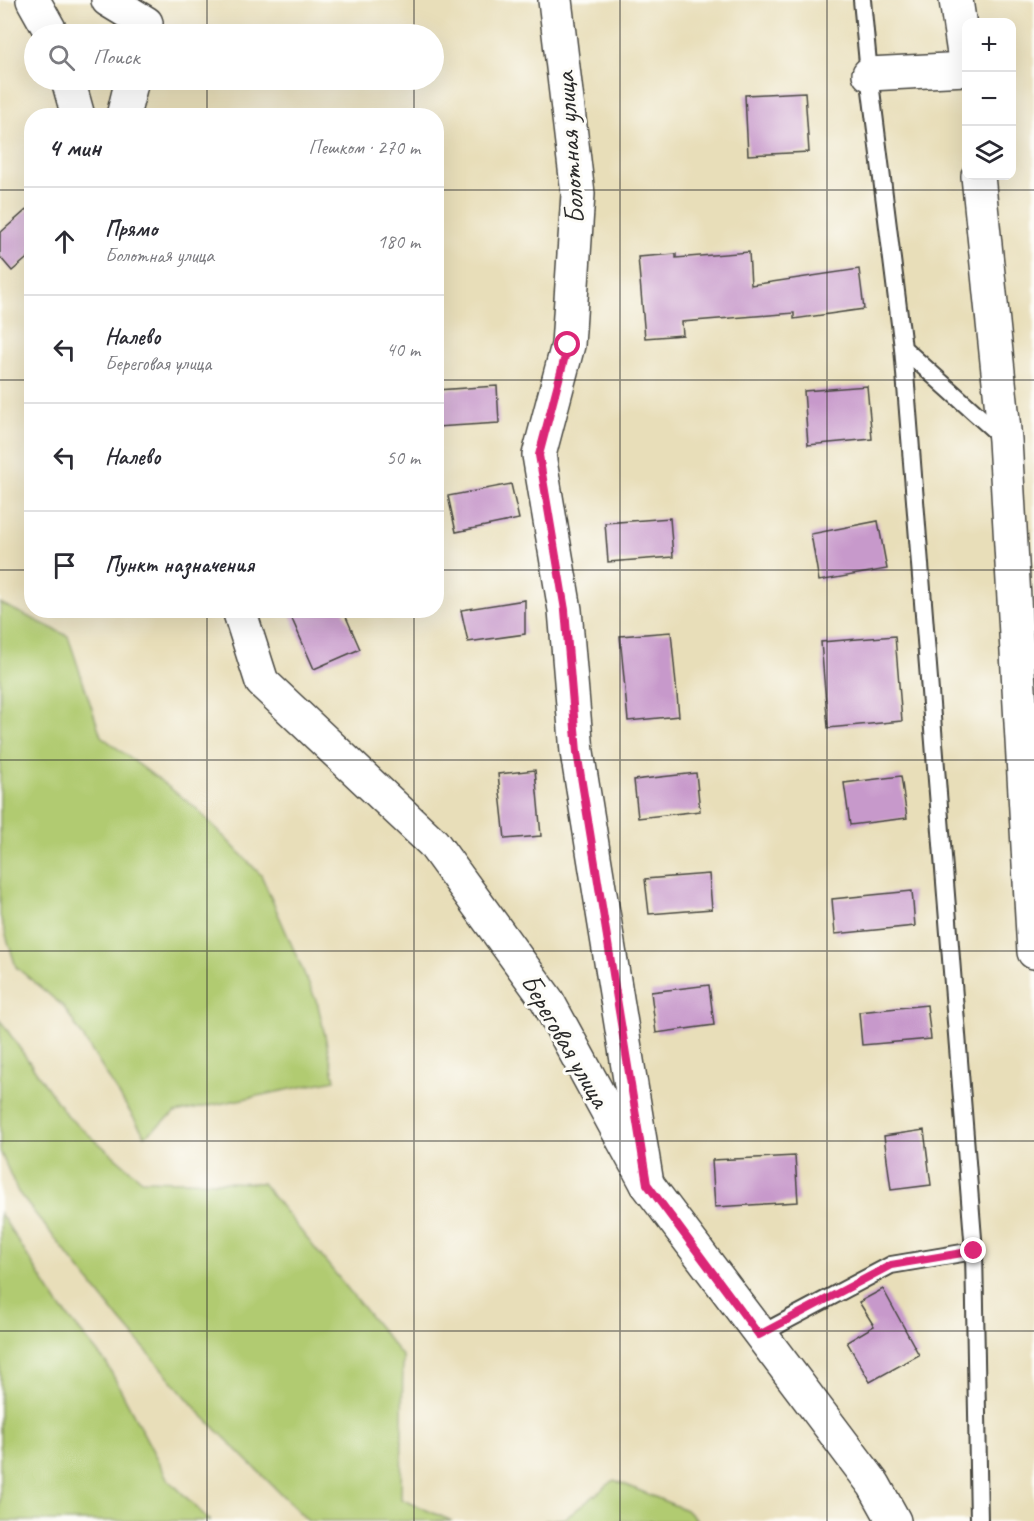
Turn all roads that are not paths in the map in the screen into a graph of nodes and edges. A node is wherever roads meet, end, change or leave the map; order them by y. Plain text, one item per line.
1 (33, 0) edge
2 (108, 0) edge
3 (555, 0) edge
4 (862, 0) edge
5 (956, 0) edge
6 (145, 19) edge
7 (46, 24) edge
8 (962, 41) edge
9 (962, 68) edge
10 (869, 74) junction
11 (71, 90) edge
12 (130, 90) edge
13 (76, 108) edge
14 (125, 108) edge
15 (978, 180) edge
16 (903, 348) junction
17 (1005, 440) junction
18 (242, 618) edge
19 (1033, 935) edge
20 (647, 1184) junction
21 (974, 1251) junction
22 (759, 1335) junction
23 (894, 1521) edge
24 (979, 1521) edge

1 - 7 street
2 - 6 street
3 - 20 street, Болотная улица
4 - 10 lane
5 - 8 street
9 - 10 street
10 - 16 lane
11 - 13 street
12 - 14 street
15 - 17 street
16 - 17 lane
16 - 21 lane
17 - 19 street
18 - 20 street, Береговая улица
20 - 22 street, Береговая улица
21 - 22 lane
21 - 24 lane
22 - 23 street, Береговая улица

